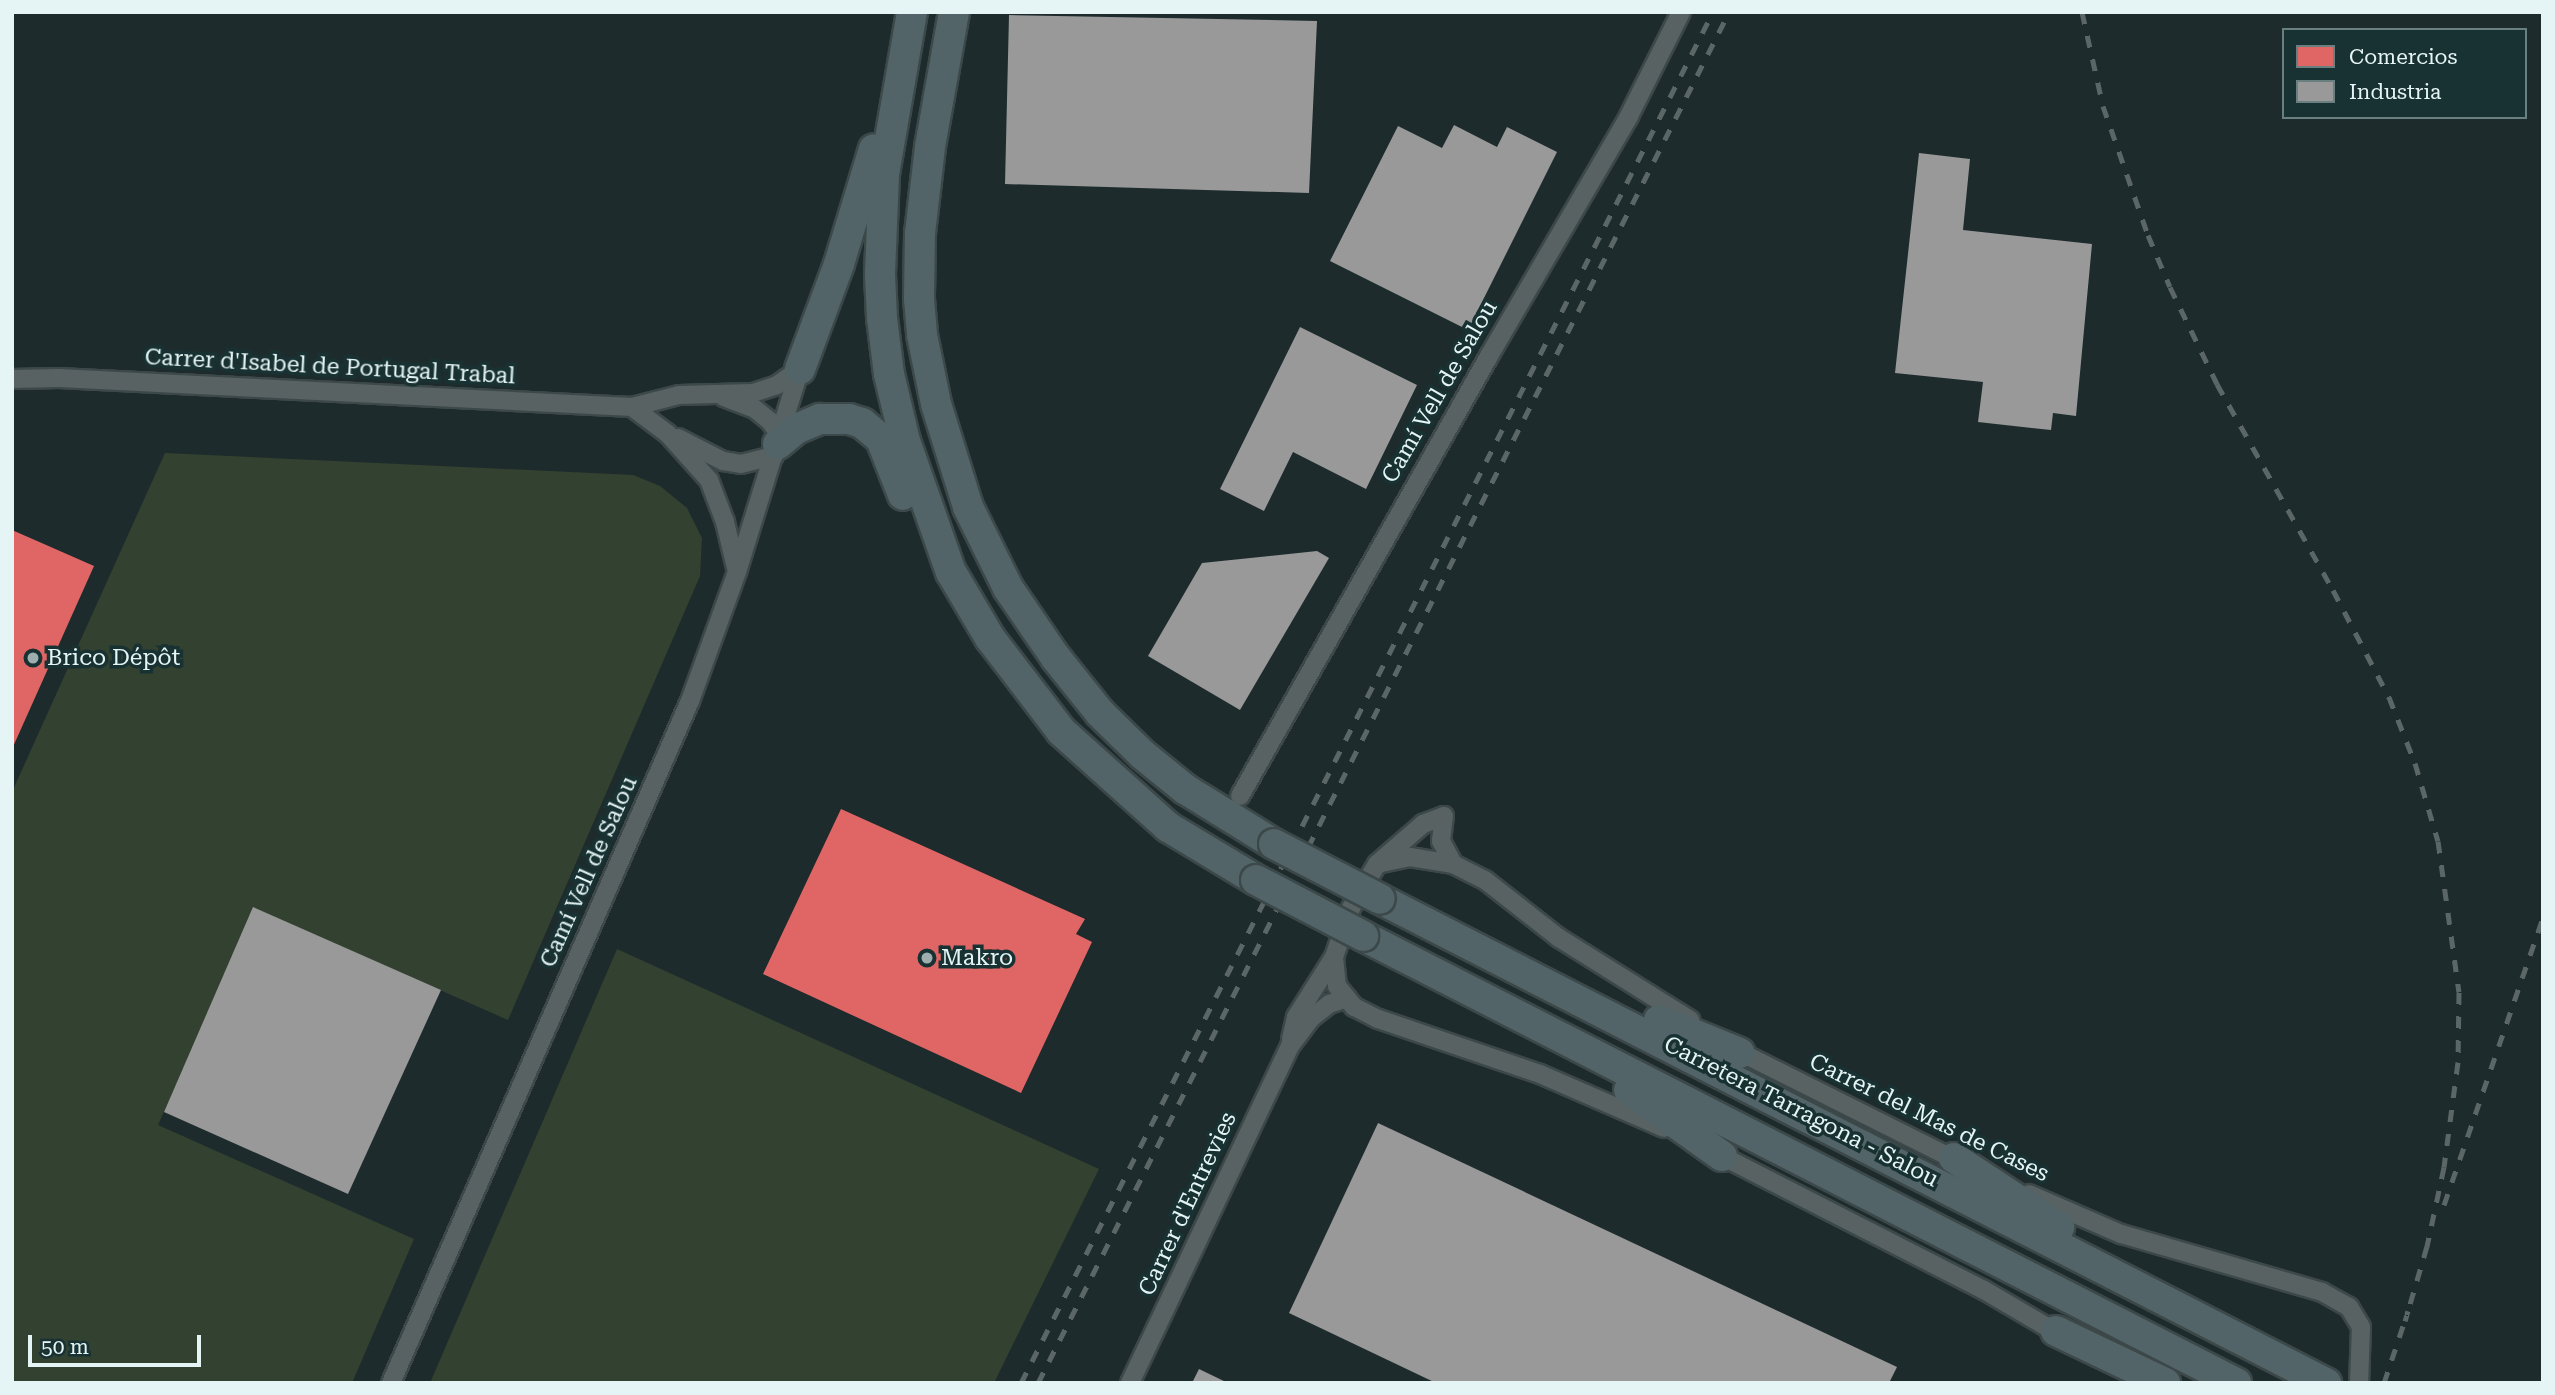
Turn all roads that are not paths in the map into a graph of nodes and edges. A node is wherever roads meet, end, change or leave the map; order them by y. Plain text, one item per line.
1 (912, 12) edge
2 (954, 12) edge
3 (1681, 12) edge
4 (904, 55) junction
5 (800, 369) junction
6 (17, 376) edge
7 (721, 396) junction
8 (632, 407) junction
9 (668, 434) junction
10 (777, 445) junction
11 (737, 572) junction
12 (951, 572) junction
13 (1240, 810) junction
14 (1377, 864) junction
15 (1453, 864) junction
16 (1334, 957) junction
17 (1563, 990) junction
18 (1347, 998) junction
19 (1509, 1010) junction
20 (1290, 1045) junction
21 (1740, 1053) junction
22 (1722, 1156) junction
23 (1954, 1158) junction
24 (2138, 1285) junction
25 (2056, 1331) junction
26 (391, 1383) edge
27 (1130, 1383) edge
28 (2127, 1383) edge
29 (2165, 1383) edge
30 (2236, 1383) edge
31 (2326, 1383) edge
32 (2360, 1383) edge

1 - 4 highway
2 - 13 highway
3 - 13 street, Camí Vell de Salou
4 - 5 highway
4 - 12 highway
5 - 7 street
5 - 10 street, Camí Vell de Salou
6 - 8 street, Carrer d'Isabel de Portugal Trabal
7 - 8 street, Carrer d'Isabel de Portugal Trabal
7 - 10 street
8 - 9 street
9 - 10 street
9 - 11 street
10 - 11 street, Camí Vell de Salou
10 - 12 highway
11 - 26 street, Camí Vell de Salou
12 - 19 highway, Carretera Tarragona - Salou, bridge
13 - 17 highway, Carretera Tarragona - Salou, bridge
14 - 15 street, Carrer del Mas de Cases
14 - 15 street
14 - 16 street
15 - 21 street, Carrer del Mas de Cases
16 - 18 street
16 - 20 street, Carrer d'Entrevies
17 - 21 highway
17 - 24 highway, Carretera Tarragona - Salou
18 - 20 street, Carrer d'Entrevies
18 - 22 street
19 - 22 highway
19 - 30 highway, Carretera Tarragona - Salou
20 - 27 street, Carrer d'Entrevies
21 - 23 street, Carrer del Mas de Cases
22 - 25 street
23 - 24 highway
23 - 32 street, Carrer del Mas de Cases
24 - 31 highway, Carretera Tarragona - Salou
25 - 28 street
25 - 29 highway

